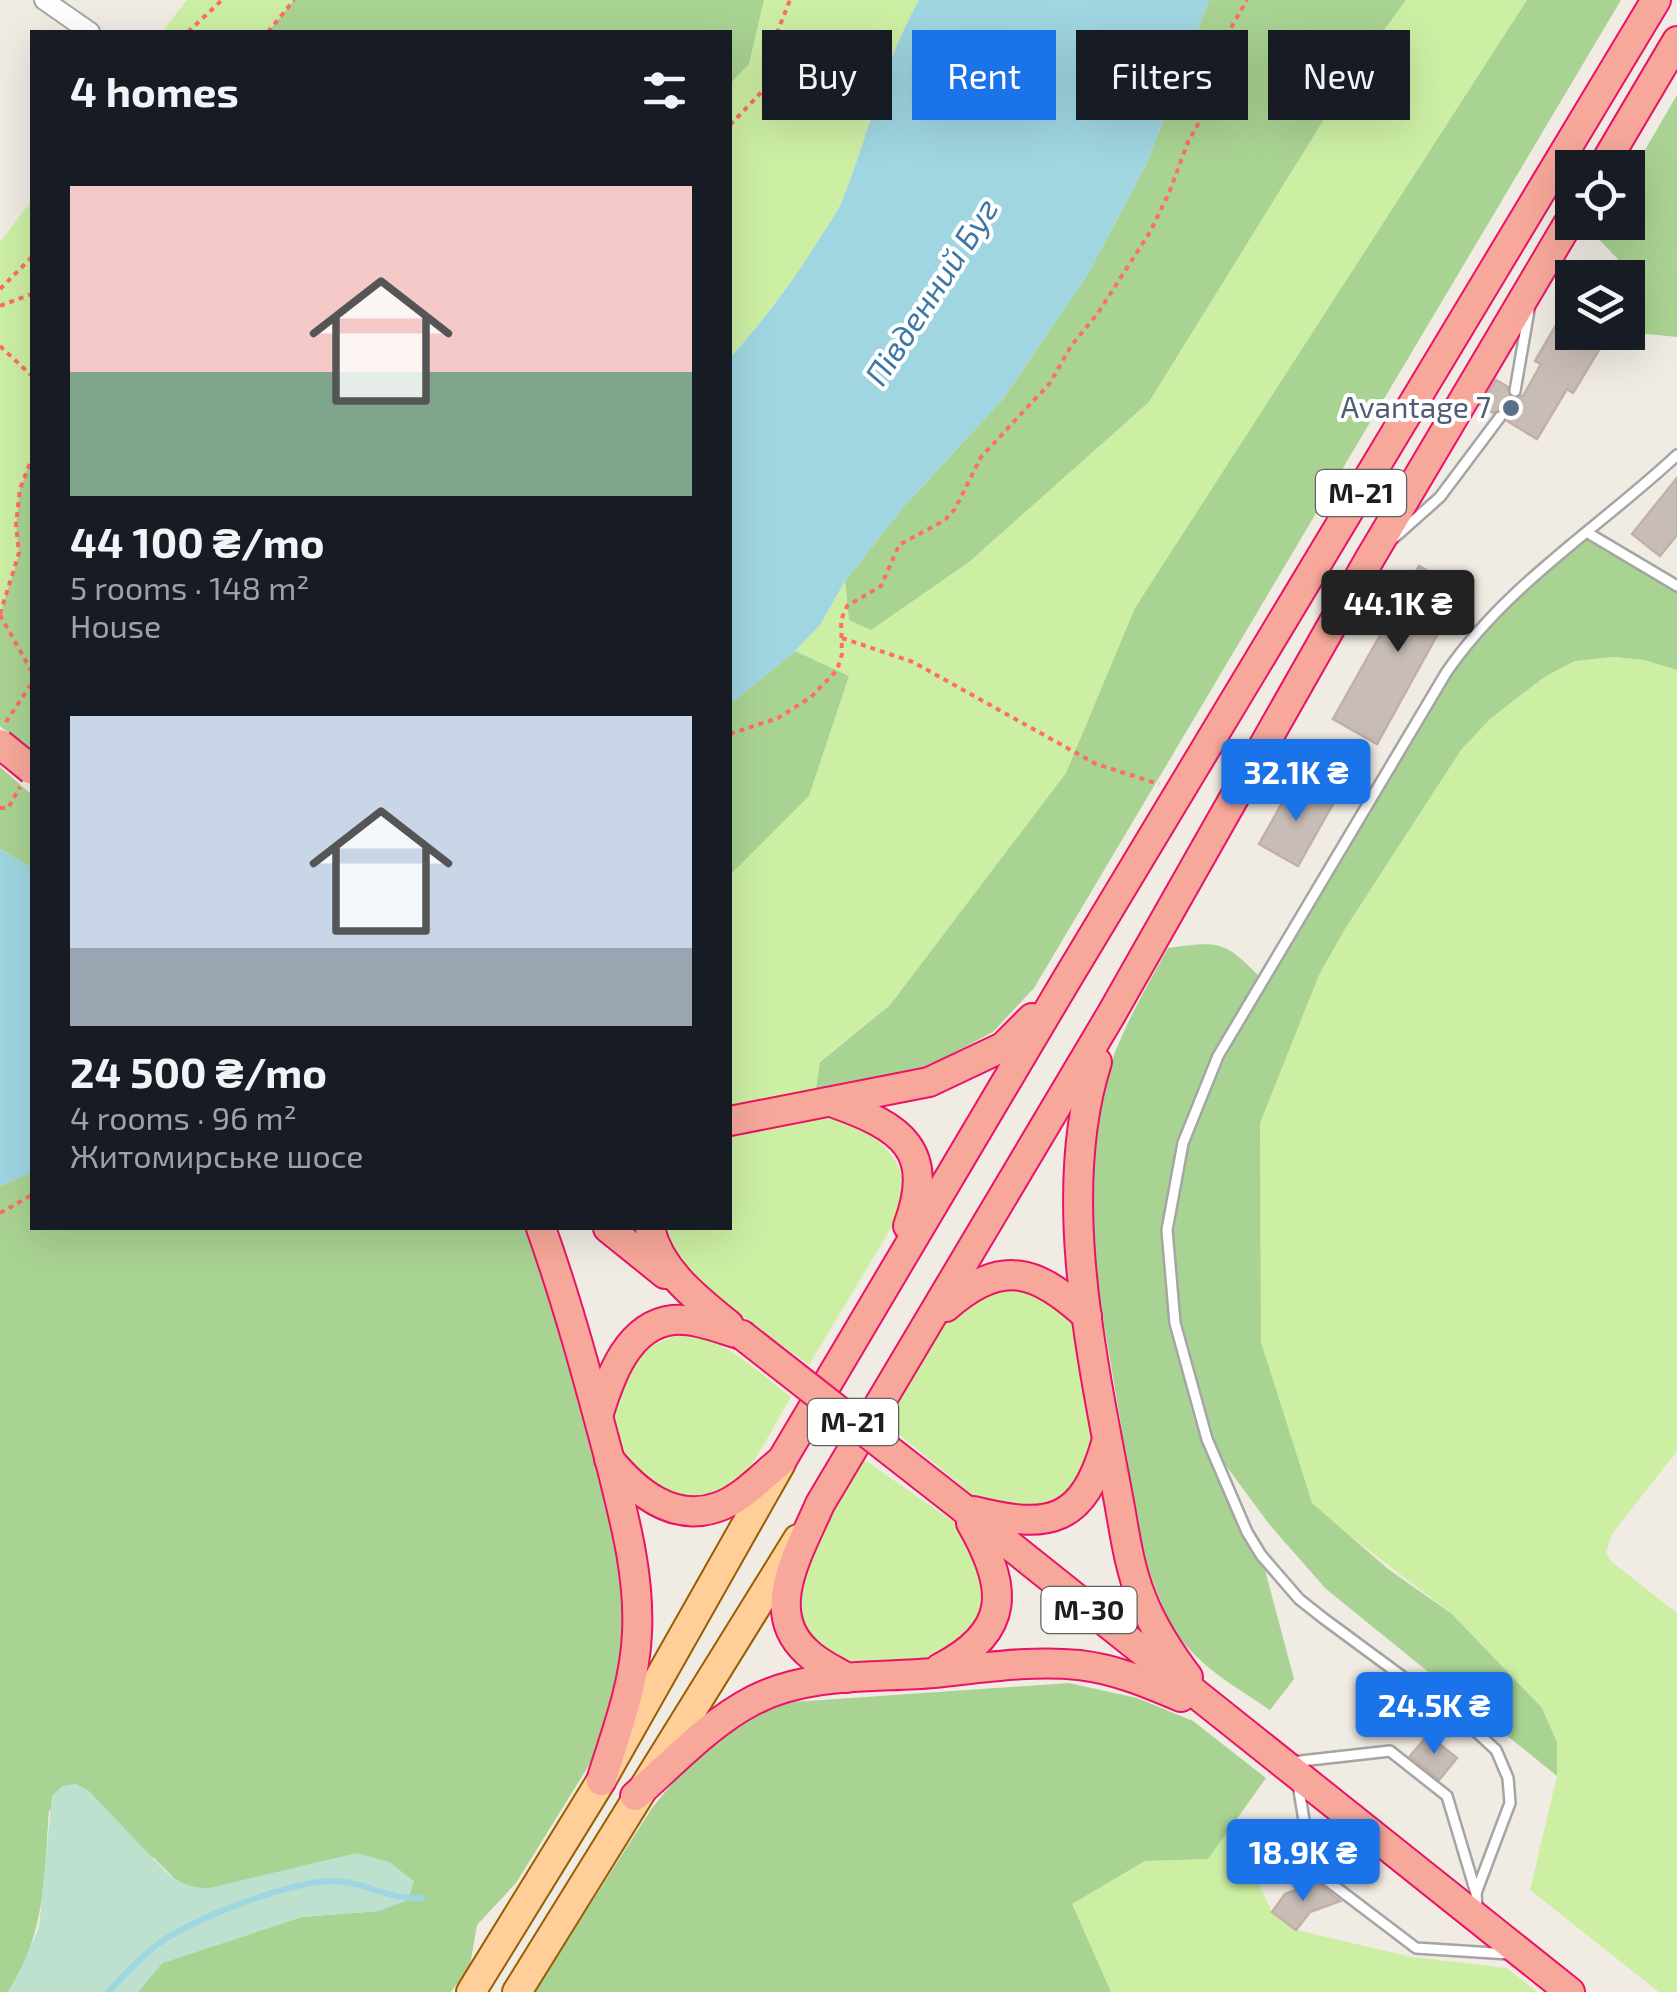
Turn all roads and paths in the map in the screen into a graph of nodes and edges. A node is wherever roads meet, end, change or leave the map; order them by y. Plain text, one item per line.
1 (44, 0) edge
2 (222, 0) edge
3 (294, 0) edge
4 (790, 0) edge
5 (1246, 0) edge
6 (1656, 0) edge
7 (87, 30) edge
8 (190, 30) edge
9 (270, 30) edge
10 (1677, 41) edge
11 (732, 123) edge
12 (1613, 150) edge
13 (1558, 240) edge
14 (30, 259) edge
15 (1534, 280) junction
16 (0, 289) edge
17 (30, 295) edge
18 (0, 306) edge
19 (0, 346) edge
20 (30, 374) edge
21 (1515, 391) dead end
22 (1500, 417) dead end
23 (1677, 455) edge
24 (30, 463) edge
25 (1588, 533) junction
26 (1369, 560) junction
27 (1677, 586) edge
28 (0, 614) edge
29 (841, 638) junction
30 (30, 668) edge
31 (30, 686) edge
32 (732, 733) edge
33 (1, 736) edge
34 (30, 768) edge
35 (1182, 792) junction
36 (1064, 984) junction
37 (1112, 1013) junction
38 (832, 1103) junction
39 (732, 1120) edge
40 (30, 1196) edge
41 (0, 1213) edge
42 (541, 1230) edge
43 (610, 1230) edge
44 (650, 1230) edge
45 (889, 1280) junction
46 (686, 1291) junction
47 (1087, 1316) junction
48 (930, 1321) junction
49 (742, 1335) junction
50 (598, 1415) junction
51 (1106, 1443) junction
52 (609, 1459) junction
53 (782, 1460) junction
54 (820, 1504) junction
55 (963, 1508) junction
56 (931, 1673) junction
57 (847, 1678) junction
58 (1214, 1712) junction
59 (1289, 1770) junction
60 (601, 1781) junction
61 (636, 1796) junction
62 (1477, 1907) junction
63 (1524, 1956) junction
64 (471, 1992) edge
65 (517, 1992) edge
66 (1570, 1992) edge

1 - 7 street
2 - 8 path
3 - 9 path
4 - 11 path
5 - 29 path
6 - 35 highway, М-21
10 - 12 highway
13 - 15 highway, М-21
14 - 16 path
15 - 21 lane
15 - 26 highway, М-21
17 - 18 path
19 - 20 path
22 - 26 lane
23 - 25 lane
24 - 28 path
25 - 27 lane
25 - 62 lane
26 - 37 highway, М-21
28 - 30 path
29 - 32 path
29 - 35 path
31 - 33 path
33 - 34 highway, bridge
35 - 36 highway, М-21
36 - 38 highway, М-21
36 - 45 highway
37 - 47 highway
37 - 48 highway, М-21
38 - 39 highway, М-21
38 - 45 highway
40 - 41 path
42 - 50 highway
43 - 46 highway, М-21
44 - 46 highway
45 - 53 highway
46 - 49 highway, М-21
47 - 48 highway
47 - 51 highway
48 - 54 highway, М-21
49 - 50 highway
49 - 55 highway, М-21, bridge
50 - 52 highway
51 - 55 highway
51 - 58 highway
52 - 53 highway
52 - 60 highway
53 - 60 main road
54 - 57 highway, М-21
54 - 61 main road
55 - 56 highway, М-21
55 - 58 highway, М-30
56 - 57 highway, М-21
56 - 58 highway
57 - 61 highway
58 - 59 highway, М-30
59 - 62 highway, М-30
59 - 62 lane
59 - 63 lane
60 - 64 main road
61 - 65 main road
62 - 63 highway, М-30
63 - 66 highway, М-30

